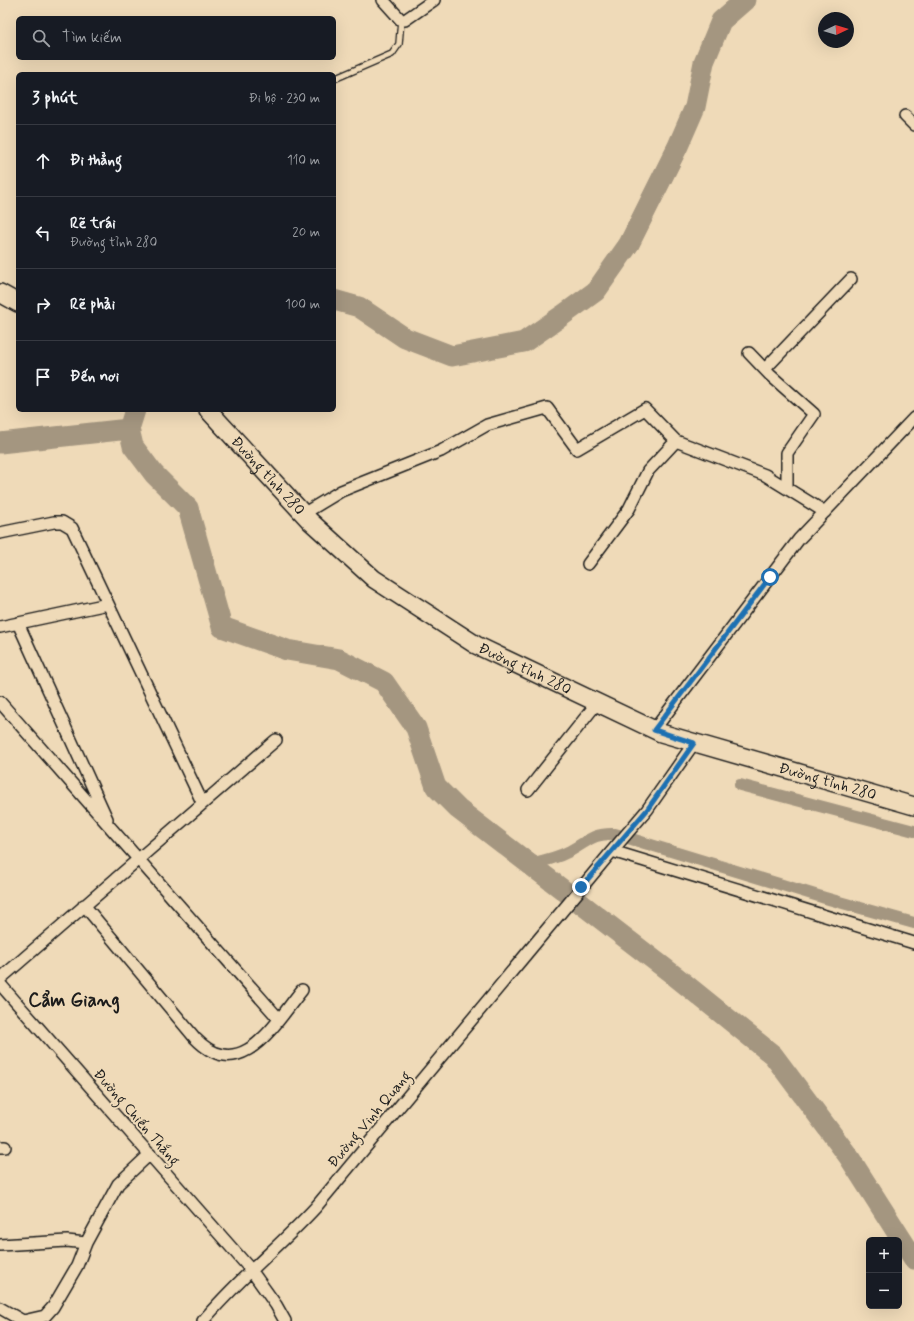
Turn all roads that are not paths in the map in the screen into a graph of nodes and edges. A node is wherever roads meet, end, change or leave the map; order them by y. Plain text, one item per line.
1 (383, 0) edge
2 (434, 0) edge
3 (401, 20) junction
4 (336, 77) edge
5 (905, 116) dead end
6 (914, 125) edge
7 (851, 279) dead end
8 (0, 293) edge
9 (16, 302) edge
10 (749, 352) dead end
11 (765, 369) junction
12 (210, 412) edge
13 (914, 418) edge
14 (676, 441) junction
15 (787, 488) junction
16 (825, 512) junction
17 (303, 514) junction
18 (0, 533) edge
19 (588, 564) dead end
20 (108, 604) junction
21 (18, 623) junction
22 (0, 626) edge
23 (0, 702) edge
24 (597, 703) junction
25 (654, 730) junction
26 (276, 740) dead end
27 (694, 743) junction
28 (528, 790) dead end
29 (202, 802) junction
30 (914, 806) edge
31 (112, 829) junction
32 (612, 851) junction
33 (138, 858) junction
34 (84, 905) junction
35 (914, 943) edge
36 (0, 979) edge
37 (0, 984) edge
38 (302, 990) dead end
39 (279, 1019) junction
40 (150, 1154) junction
41 (86, 1243) junction
42 (0, 1245) edge
43 (251, 1270) junction
44 (0, 1308) edge
45 (23, 1321) edge
46 (203, 1321) edge
47 (285, 1321) edge

1 - 3 street
2 - 3 street
3 - 4 lane
5 - 6 street
7 - 11 street
8 - 9 main road
10 - 11 street
11 - 15 street
12 - 17 main road, Đường tỉnh 280
13 - 16 street
14 - 15 street
14 - 17 street
14 - 19 street
15 - 16 street
16 - 25 street
17 - 24 main road, Đường tỉnh 280
18 - 20 street
20 - 21 street
20 - 29 street
21 - 22 street
21 - 31 street
23 - 31 street
24 - 25 main road, Đường tỉnh 280
24 - 28 street
25 - 27 main road, Đường tỉnh 280
26 - 29 street
27 - 30 main road, Đường tỉnh 280
27 - 32 street, Đường Vinh Quang
29 - 33 street
31 - 33 street
32 - 35 street
32 - 43 street, Đường Vinh Quang
33 - 34 street
33 - 39 street
34 - 36 street
34 - 39 street
37 - 40 street, Đường Chiến Thắng
38 - 39 street
40 - 41 street
40 - 43 street, Đường Chiến Thắng
41 - 42 street
41 - 45 street
43 - 46 street, Đường Vinh Quang
43 - 47 street, Đường Chiến Thắng
44 - 45 street

